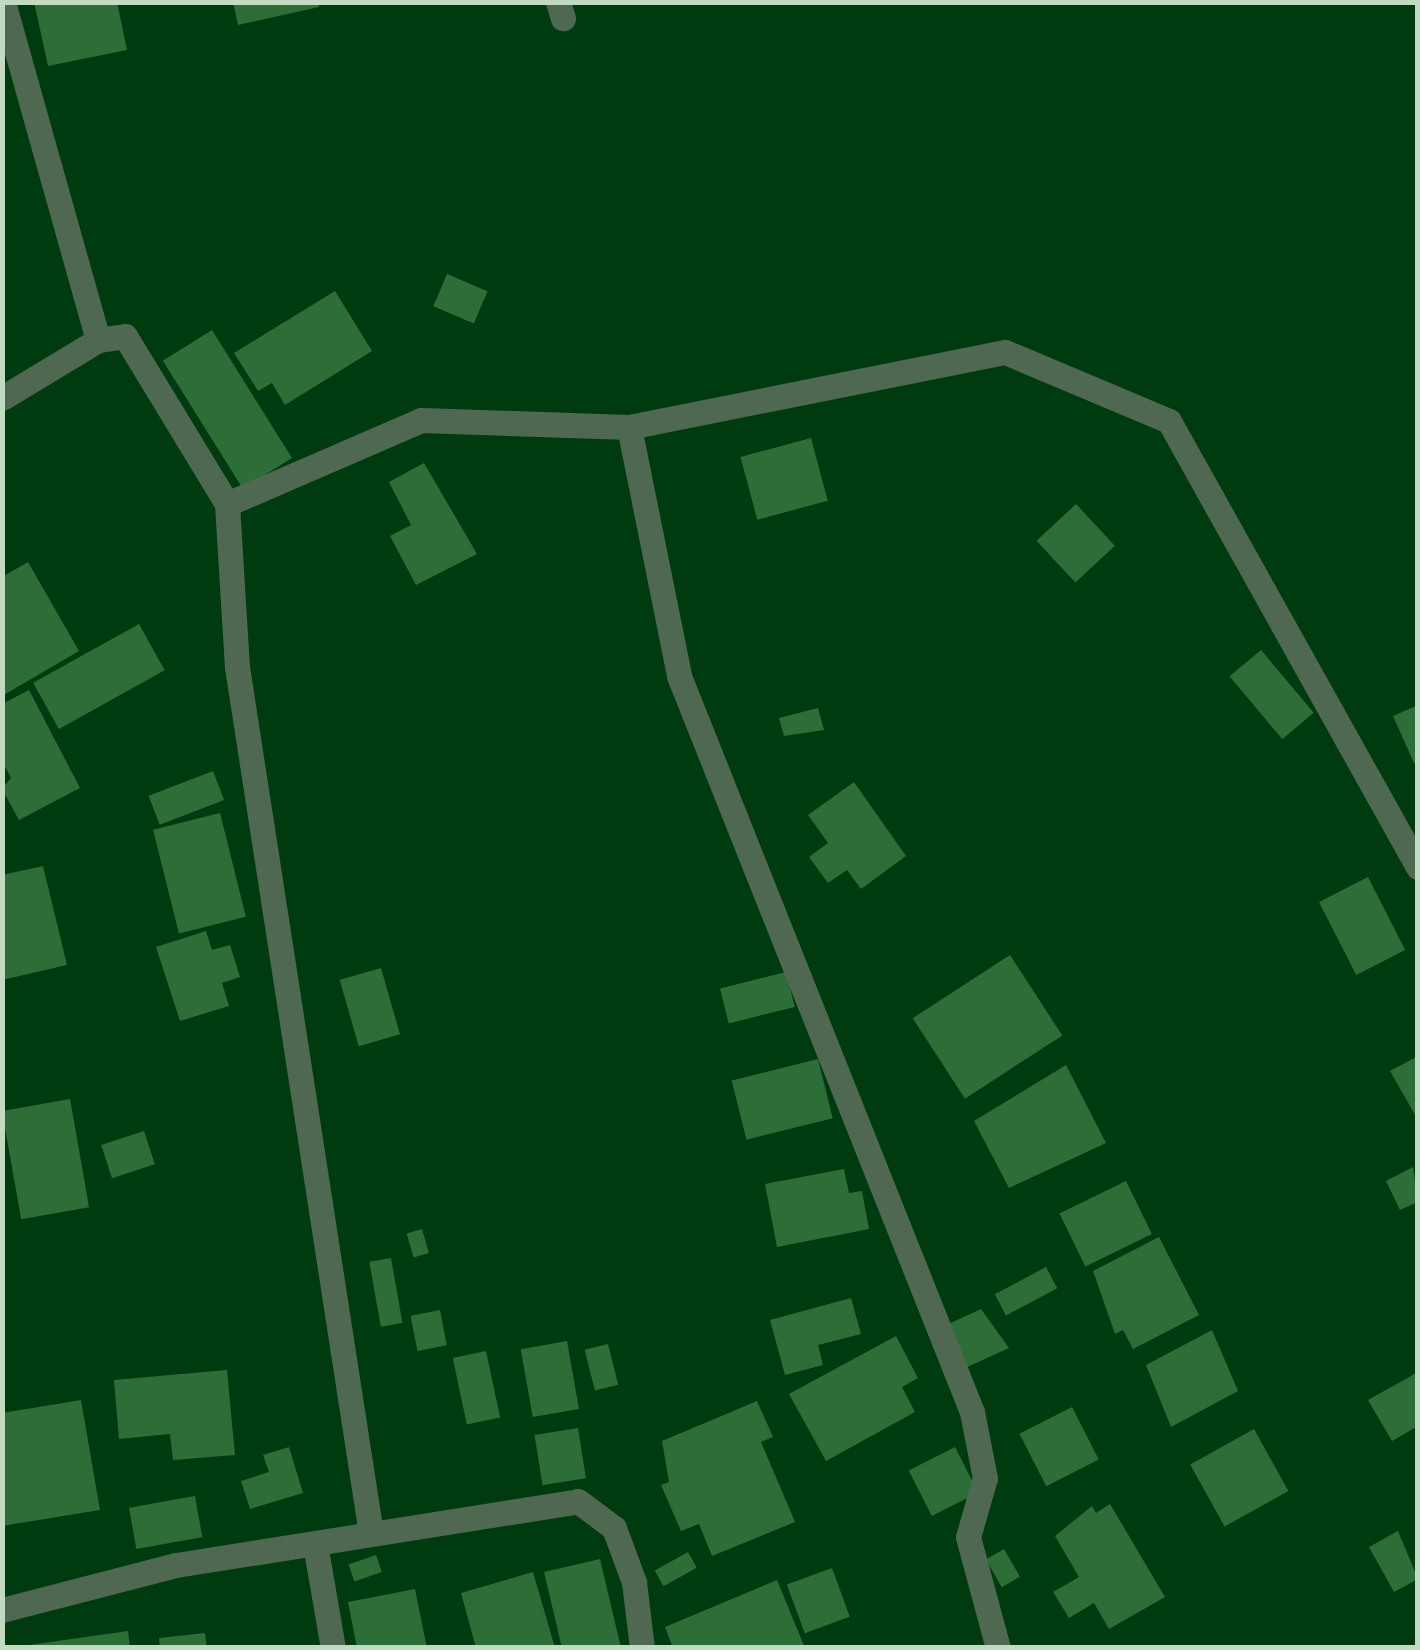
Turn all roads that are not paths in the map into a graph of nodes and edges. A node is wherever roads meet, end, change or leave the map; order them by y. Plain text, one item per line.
1 (4, 2) edge
2 (98, 340) junction
3 (2, 398) edge
4 (629, 426) junction
5 (227, 504) junction
6 (1418, 867) edge
7 (371, 1534) junction
8 (314, 1544) junction
9 (2, 1610) edge
10 (333, 1648) edge
11 (642, 1648) edge
12 (998, 1648) edge

1 - 2 street
2 - 3 street
2 - 5 street
4 - 5 street
4 - 6 street
4 - 12 street
5 - 7 street
7 - 8 street
7 - 11 street
8 - 9 street
8 - 10 street

